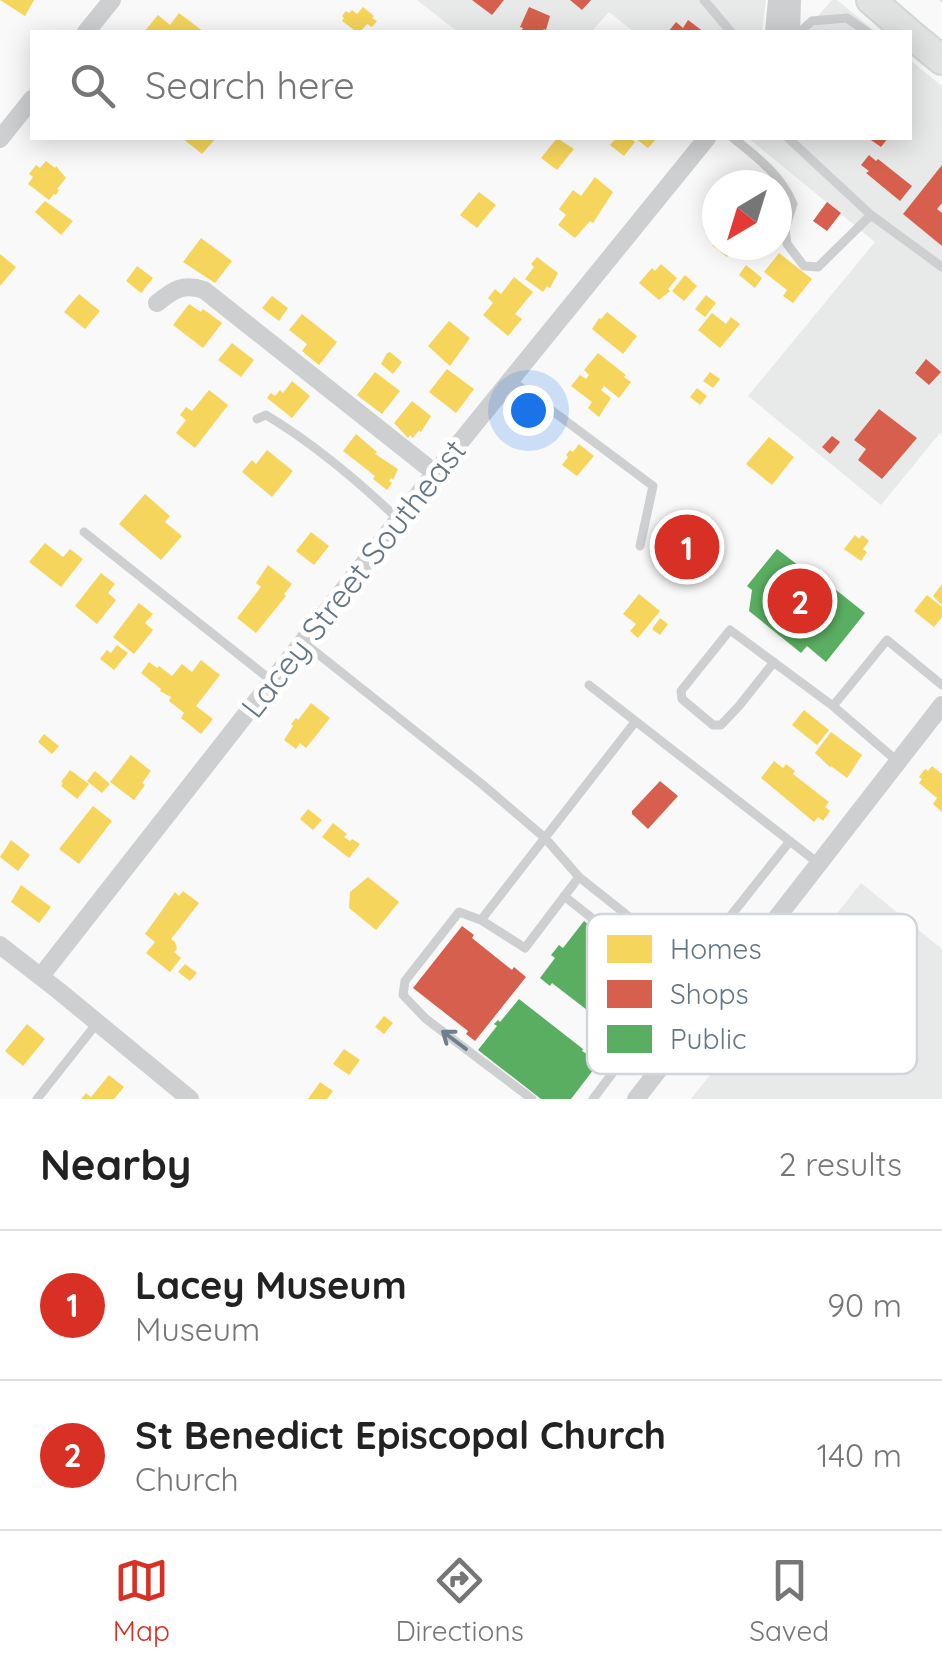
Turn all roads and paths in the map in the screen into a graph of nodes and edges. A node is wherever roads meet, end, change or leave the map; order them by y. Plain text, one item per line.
1 (112, 0) edge
2 (704, 0) edge
3 (777, 0) edge
4 (792, 0) edge
5 (88, 30) edge
6 (729, 30) edge
7 (774, 30) edge
8 (791, 30) edge
9 (802, 30) edge
10 (863, 30) edge
11 (912, 38) edge
12 (942, 60) edge
13 (30, 102) edge
14 (0, 140) edge
15 (705, 140) edge
16 (736, 140) edge
17 (790, 140) edge
18 (871, 215) junction
19 (942, 267) edge
20 (157, 303) dead end
21 (510, 380) junction
22 (257, 419) dead end
23 (435, 473) junction
24 (398, 519) junction
25 (84, 532) dead end
26 (640, 546) dead end
27 (303, 642) junction
28 (774, 662) junction
29 (272, 681) junction
30 (589, 685) dead end
31 (942, 685) edge
32 (942, 705) edge
33 (833, 706) junction
34 (635, 722) junction
35 (898, 760) junction
36 (545, 838) junction
37 (790, 841) junction
38 (818, 863) junction
39 (578, 877) junction
40 (564, 896) junction
41 (588, 914) edge
42 (625, 914) edge
43 (732, 914) edge
44 (779, 914) edge
45 (481, 920) junction
46 (0, 945) edge
47 (40, 976) junction
48 (97, 1024) junction
49 (611, 1074) edge
50 (655, 1074) edge
51 (37, 1099) edge
52 (190, 1099) edge
53 (532, 1099) edge
54 (592, 1099) edge
55 (636, 1099) edge

1 - 5 street
2 - 6 lane
3 - 7 street
4 - 8 street
9 - 10 lane
11 - 12 main road
13 - 14 street
15 - 21 street, Lacey Street Southeast
16 - 18 lane
17 - 18 lane
18 - 19 lane
20 - 23 street
21 - 23 street, Lacey Street Southeast
21 - 26 lane
22 - 24 lane
23 - 24 street, Lacey Street Southeast
24 - 27 street, Lacey Street Southeast
25 - 29 lane
27 - 29 street, Lacey Street Southeast
27 - 36 lane
28 - 28 lane
28 - 33 lane
29 - 47 street, Lacey Street Southeast
30 - 34 lane
31 - 33 lane
32 - 35 street
33 - 35 lane
34 - 36 lane
34 - 37 lane
35 - 38 street
36 - 39 lane
36 - 45 lane
37 - 38 lane
37 - 43 lane
38 - 44 street
39 - 40 lane
39 - 42 lane
40 - 41 lane
40 - 45 lane
53 -> 45 lane
46 - 47 street
47 - 48 street
48 - 51 lane
48 - 52 street
49 - 54 lane
50 - 55 street

